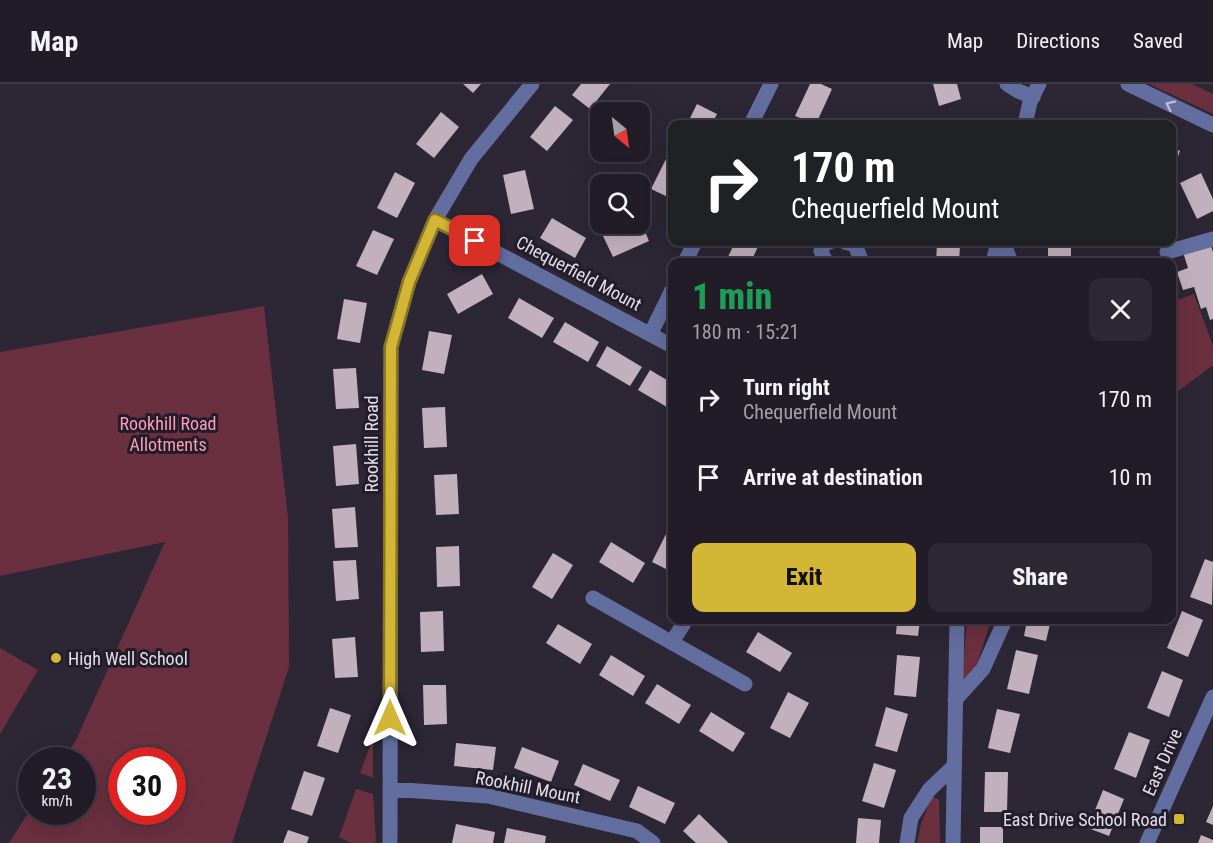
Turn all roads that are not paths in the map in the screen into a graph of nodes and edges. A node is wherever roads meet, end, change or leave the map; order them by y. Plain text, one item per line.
1 (531, 84) edge
2 (771, 84) edge
3 (1007, 84) edge
4 (1128, 84) edge
5 (1036, 90) edge
6 (753, 120) edge
7 (1026, 120) edge
8 (1213, 125) edge
9 (435, 220) junction
10 (1213, 239) edge
11 (1167, 252) dead end
12 (668, 298) edge
13 (651, 333) junction
14 (668, 344) edge
15 (593, 598) dead end
16 (683, 624) edge
17 (957, 624) edge
18 (1003, 624) edge
19 (672, 642) junction
20 (745, 684) dead end
21 (1213, 697) edge
22 (955, 700) junction
23 (954, 766) junction
24 (390, 789) junction
25 (390, 843) edge
26 (653, 843) edge
27 (907, 843) edge
28 (953, 843) edge
29 (1147, 843) edge

1 - 9 street, Rookhill Road
2 - 6 street
3 - 5 street
8 -> 4 street
5 - 7 street
9 - 13 street, Chequerfield Mount
9 - 24 street, Rookhill Road
10 - 11 street
12 - 13 street
13 - 14 street, Chequerfield Mount
15 - 19 street
16 - 19 street
17 - 22 street
18 - 22 street
19 - 20 street
21 - 29 street, East Drive
22 - 23 street
23 - 27 street
23 - 28 street
24 - 25 street, Rookhill Road
24 - 26 street, Rookhill Mount

